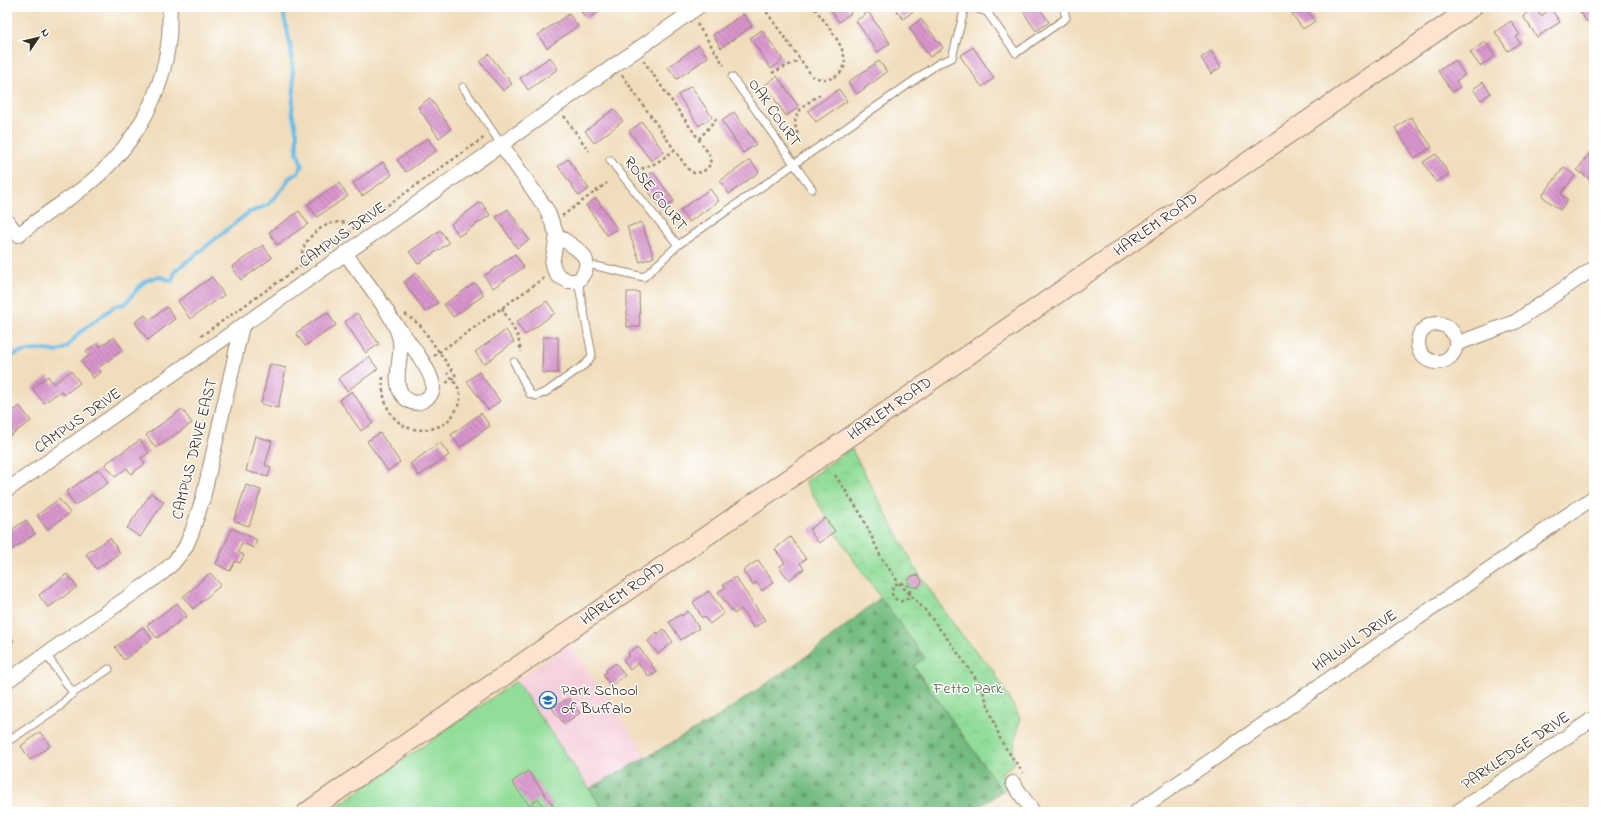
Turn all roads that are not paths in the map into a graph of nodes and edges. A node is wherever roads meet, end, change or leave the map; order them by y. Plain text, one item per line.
1 (170, 7) edge
2 (698, 7) edge
3 (965, 7) edge
4 (972, 7) edge
5 (1067, 7) edge
6 (1472, 7) edge
7 (732, 77) dead end
8 (463, 87) dead end
9 (501, 144) junction
10 (610, 160) dead end
11 (794, 165) junction
12 (812, 189) dead end
13 (7, 221) edge
14 (557, 235) junction
15 (678, 245) junction
16 (345, 253) junction
17 (596, 266) dead end
18 (1594, 268) edge
19 (578, 281) junction
20 (393, 321) junction
21 (242, 326) junction
22 (1456, 344) dead end
23 (514, 362) dead end
24 (7, 490) edge
25 (1594, 498) edge
26 (46, 654) junction
27 (109, 670) dead end
28 (7, 681) edge
29 (73, 693) junction
30 (1594, 718) edge
31 (10, 740) dead end
32 (1019, 779) road end
33 (307, 812) edge
34 (1033, 812) edge
35 (1136, 812) edge
36 (1457, 812) edge

1 - 13 street
2 - 9 street, CAMPUS DRIVE
3 - 11 lane
4 - 5 lane
6 - 33 main road, HARLEM ROAD
7 - 11 lane, OAK COURT
8 - 9 lane
9 - 14 street
9 - 16 street, CAMPUS DRIVE
10 - 15 lane, ROSE COURT
11 - 12 lane, OAK COURT
11 - 15 lane
14 - 19 street
14 - 19 street
15 - 17 lane
16 - 20 street
16 - 21 street, CAMPUS DRIVE
18 - 22 street
19 - 23 lane
20 - 20 street
21 - 24 street, CAMPUS DRIVE
21 - 26 street, CAMPUS DRIVE EAST
25 - 35 street, HALWILL DRIVE
26 - 28 street, CAMPUS DRIVE EAST
26 - 29 lane
27 - 29 lane
29 - 31 lane
30 - 36 street, PARKLEDGE DRIVE
32 - 34 street

